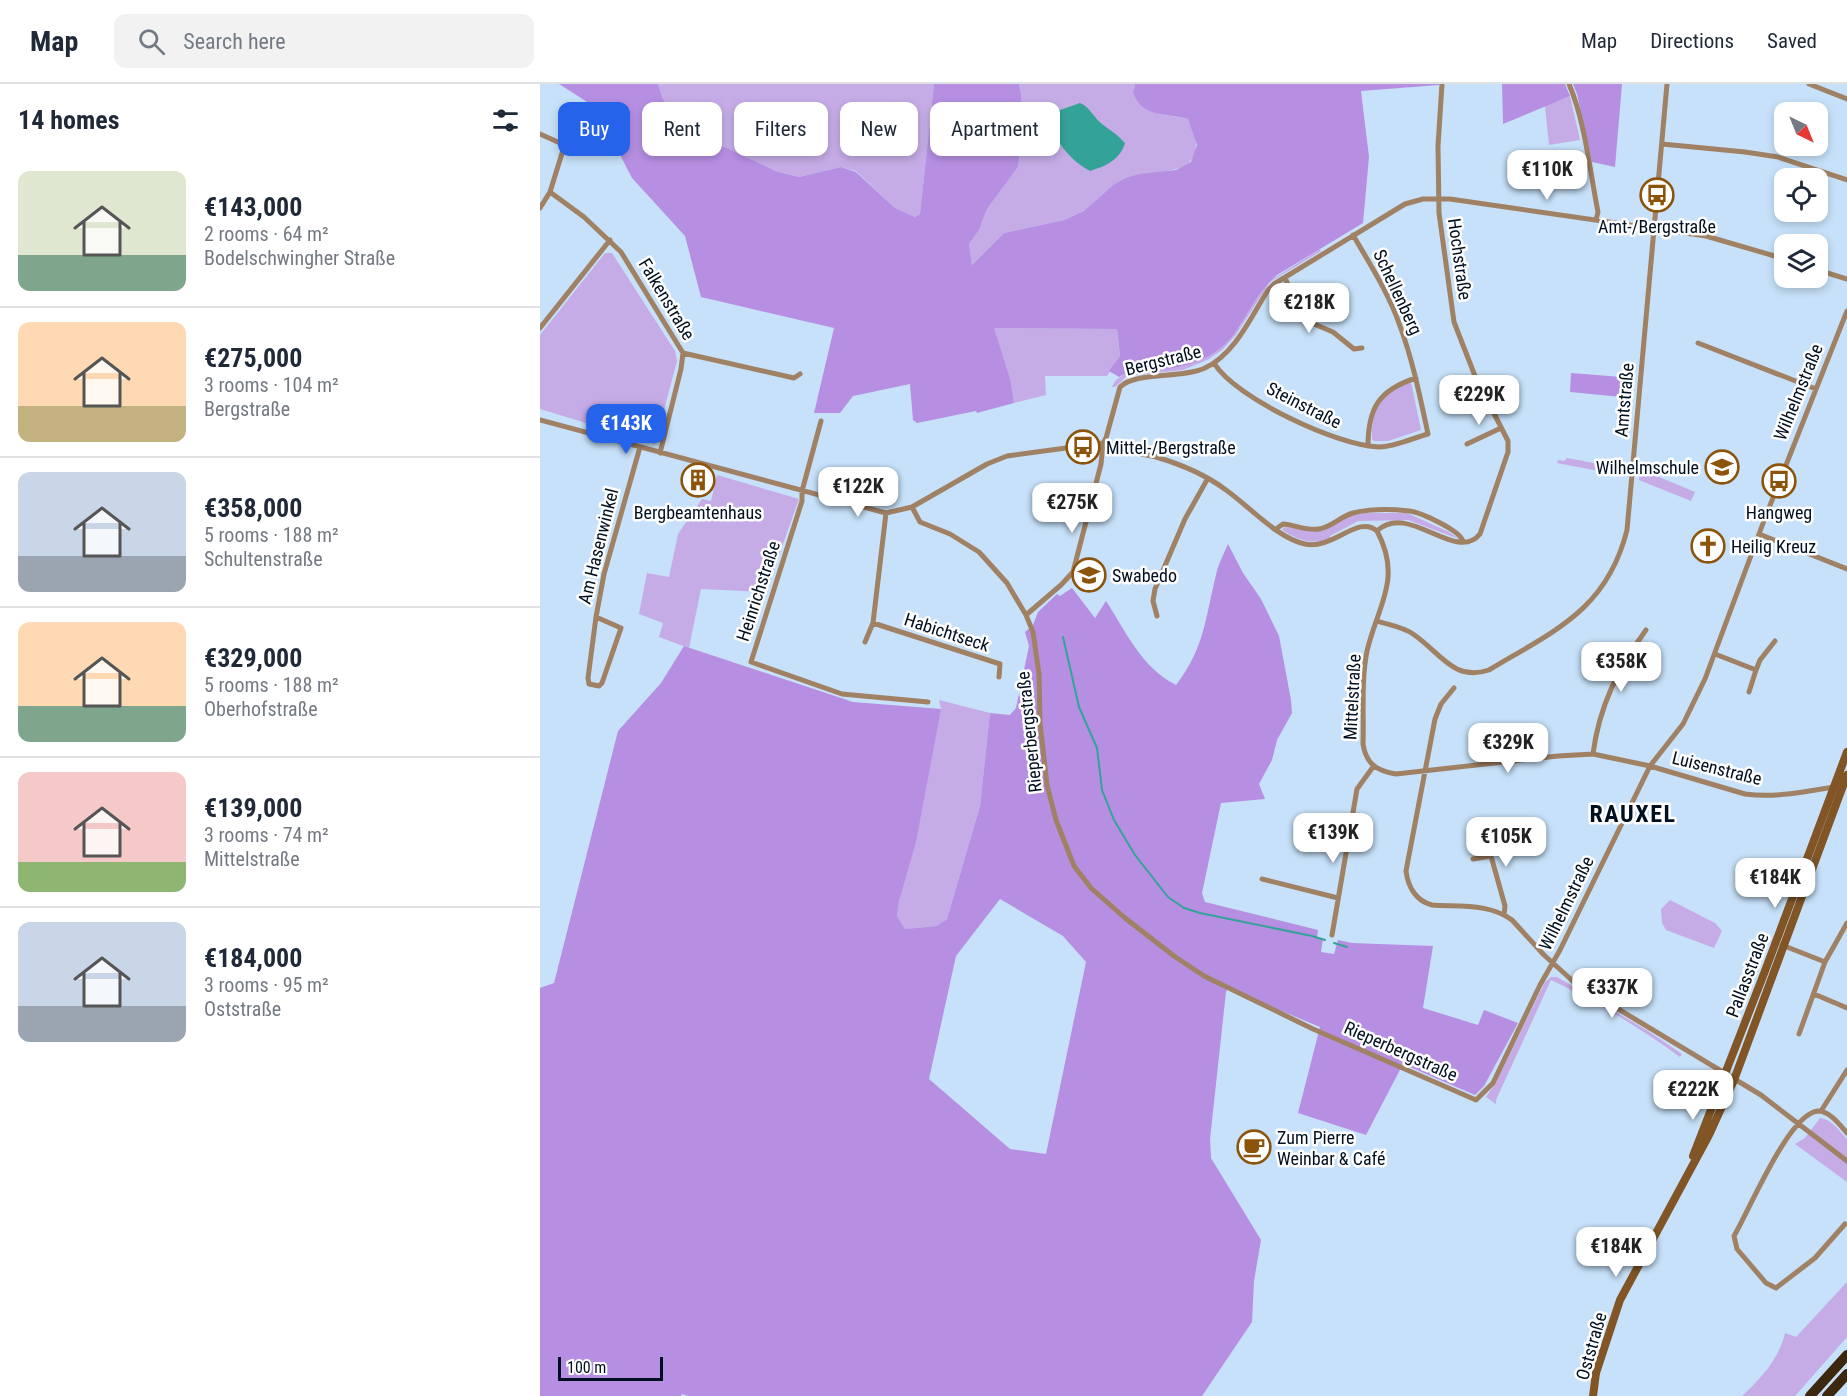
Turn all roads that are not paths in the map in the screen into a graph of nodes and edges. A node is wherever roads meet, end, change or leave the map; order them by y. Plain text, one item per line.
1 (1442, 84) edge
2 (1569, 84) edge
3 (1667, 84) edge
4 (1809, 84) edge
5 (1847, 99) edge
6 (540, 134) edge
7 (1662, 144) junction
8 (1847, 180) edge
9 (550, 192) junction
10 (1438, 199) junction
11 (540, 208) edge
12 (1596, 220) junction
13 (1654, 228) junction
14 (1353, 235) junction
15 (610, 240) junction
16 (1774, 257) edge
17 (1828, 273) edge
18 (1285, 278) junction
19 (1847, 279) edge
20 (1847, 311) edge
21 (540, 328) edge
22 (1698, 343) dead end
23 (1362, 348) dead end
24 (683, 353) junction
25 (1214, 363) junction
26 (800, 374) dead end
27 (1416, 378) junction
28 (1816, 389) junction
29 (540, 420) edge
30 (821, 421) dead end
31 (1501, 428) junction
32 (1428, 434) joint
33 (1103, 443) junction
34 (1467, 444) dead end
35 (1368, 446) junction
36 (640, 447) junction
37 (660, 453) junction
38 (1208, 478) junction
39 (802, 491) junction
40 (912, 507) junction
41 (886, 513) junction
42 (1275, 529) junction
43 (1377, 531) junction
44 (1759, 534) junction
45 (1462, 543) junction
46 (1847, 569) edge
47 (1026, 615) junction
48 (1157, 616) dead end
49 (596, 617) junction
50 (1377, 621) junction
51 (873, 623) junction
52 (1646, 630) dead end
53 (1775, 641) dead end
54 (865, 642) dead end
55 (1715, 654) junction
56 (1756, 670) junction
57 (999, 677) dead end
58 (1454, 688) dead end
59 (1749, 692) dead end
60 (928, 702) dead end
61 (1847, 752) edge
62 (1593, 754) junction
63 (1650, 766) junction
64 (1373, 767) junction
65 (1426, 771) junction
66 (1847, 774) edge
67 (1845, 783) edge
68 (1834, 787) junction
69 (1473, 859) dead end
70 (1263, 879) dead end
71 (1338, 898) junction
72 (1504, 915) junction
73 (1847, 923) edge
74 (1332, 935) dead end
75 (1779, 944) junction
76 (1826, 962) junction
77 (1553, 963) junction
78 (1814, 994) junction
79 (1847, 1008) edge
80 (1799, 1034) dead end
81 (1847, 1070) edge
82 (1725, 1075) junction
83 (1734, 1080) junction
84 (1476, 1100) joint
85 (1821, 1111) junction
86 (1798, 1124) junction
87 (1847, 1133) edge
88 (1847, 1161) edge
89 (1685, 1177) junction
90 (1845, 1224) dead end
91 (1847, 1355) edge
92 (1847, 1374) edge
93 (1593, 1396) edge
94 (1810, 1396) edge
95 (1827, 1396) edge

1 - 10 street, Hochstraße
2 - 12 street
3 - 7 street, Amtstraße
4 - 5 street
6 - 9 street
7 - 8 street
7 - 13 street, Amtstraße
9 - 11 street
9 - 15 street, Falkenstraße
10 - 12 street, Bergstraße
10 - 14 street, Bergstraße
10 - 31 street, Hochstraße
12 - 13 street, Bergstraße
13 - 16 street, Bergstraße
13 - 50 street, Amtstraße
14 - 18 street, Bergstraße
14 - 27 street, Schellenberg
15 - 21 street
15 - 24 street, Falkenstraße
17 - 19 street
18 - 23 street
18 - 25 street, Bergstraße
20 - 28 street, Wilhelmstraße
22 - 28 street
24 - 26 street
24 - 37 street, Falkenstraße
25 - 33 street, Bergstraße
25 - 35 street, Steinstraße
27 - 32 street, Schellenberg
27 - 35 street
28 - 44 street, Wilhelmstraße
29 - 36 street
30 - 39 street, Heinrichstraße
31 - 34 street
31 - 45 street, Hochstraße
32 - 35 street, Steinstraße
33 - 38 street
33 - 40 street
33 - 47 street, Bergstraße
36 - 37 street
36 - 49 street, Am Hasenwinkel
37 - 39 street
38 - 42 street
38 - 48 street
39 - 41 street
39 - 60 street, Heinrichstraße
40 - 41 street
40 - 47 street, Rieperbergstraße
41 - 51 street
42 - 43 street
42 - 45 street
43 - 45 street
43 - 50 street, Mittelstraße
44 - 46 street
44 - 55 street, Wilhelmstraße
47 - 84 street, Rieperbergstraße
49 - 49 street, Am Hasenwinkel
50 - 64 street, Mittelstraße
51 - 54 street
51 - 57 street, Habichtseck
52 - 62 street
53 - 56 street
55 - 56 street
55 - 63 street, Wilhelmstraße
56 - 59 street
58 - 65 street
61 - 68 main road, Pallasstraße
62 - 63 street, Luisenstraße
62 - 65 street, Luisenstraße
63 - 68 street, Luisenstraße
63 - 77 street, Wilhelmstraße
64 - 65 street, Luisenstraße
64 - 71 street
65 - 72 street
66 - 67 main road, Pallasstraße
67 - 68 street, Luisenstraße
67 - 75 main road, Pallasstraße
68 - 75 main road, Pallasstraße
69 - 72 street
70 - 71 street
71 - 74 street
72 - 77 street
73 - 76 street
75 - 76 street
75 - 82 main road, Pallasstraße
75 - 83 main road, Pallasstraße
76 - 78 street
77 - 82 street
77 - 84 street, Wilhelmstraße
78 - 79 street
78 - 80 street
81 - 85 street
82 - 83 street
82 - 89 main road, Oststraße
83 - 86 street
83 - 89 main road, Oststraße
85 - 86 street
85 - 87 street
86 - 88 street
86 - 90 street
89 - 93 main road, Oststraße
91 - 94 highway
92 - 95 highway

